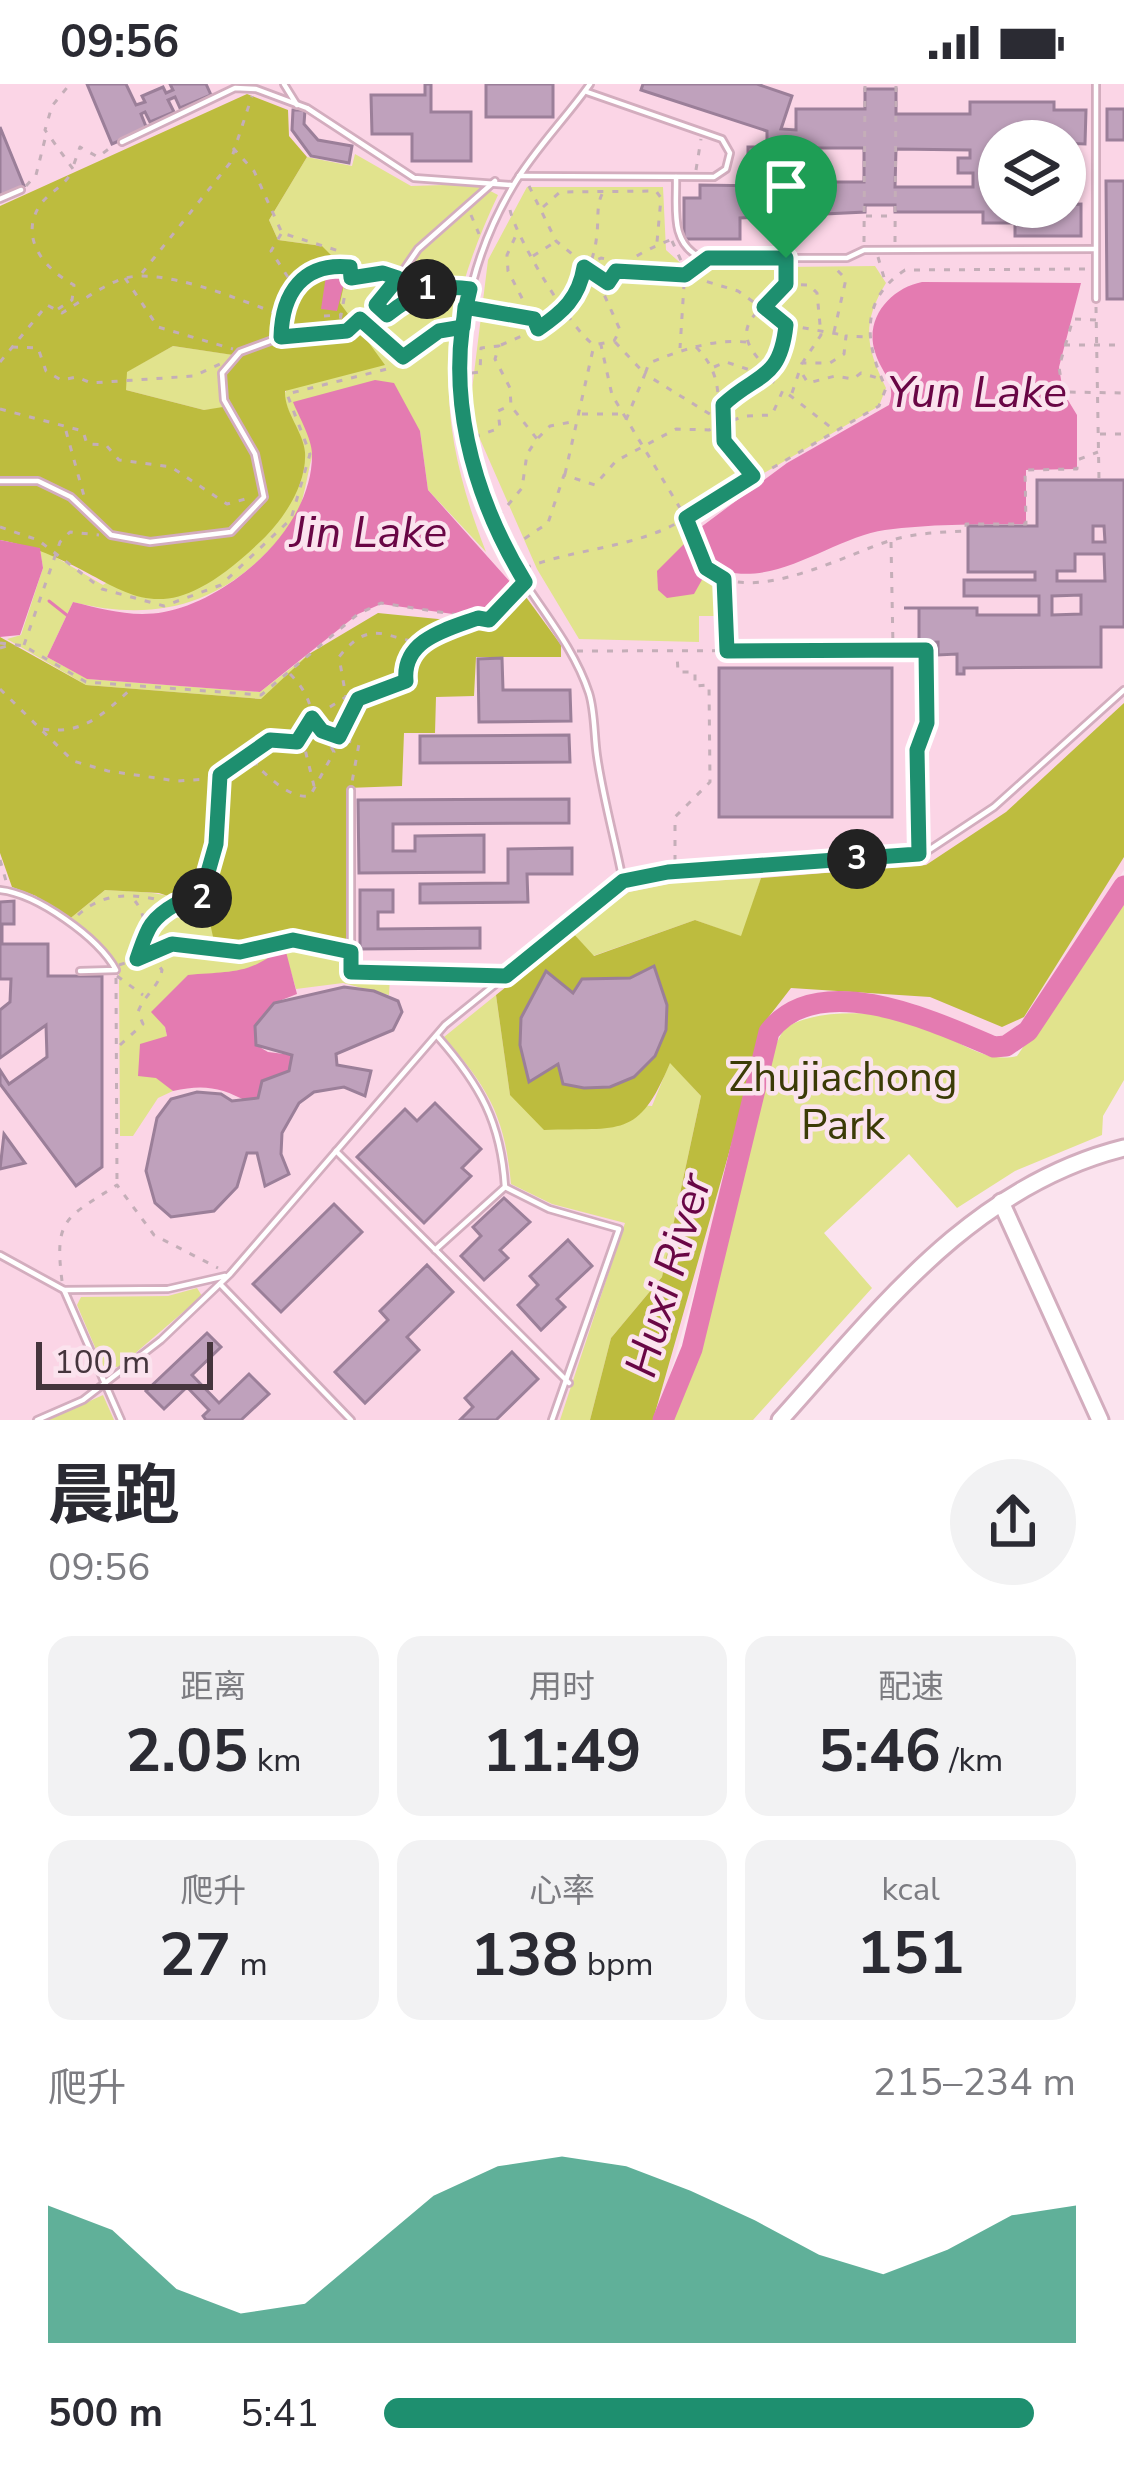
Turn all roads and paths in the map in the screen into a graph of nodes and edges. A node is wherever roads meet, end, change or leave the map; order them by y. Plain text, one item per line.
1 (70, 84) edge
2 (284, 84) edge
3 (865, 84) edge
4 (896, 84) edge
5 (1096, 84) edge
6 (234, 86) edge
7 (587, 87) edge
8 (252, 96) dead end
9 (297, 105) junction
10 (700, 131) junction
11 (46, 133) junction
12 (122, 142) joint
13 (233, 148) junction
14 (72, 165) junction
15 (520, 176) junction
16 (617, 177) junction
17 (676, 177) junction
18 (692, 177) junction
19 (496, 181) junction
20 (513, 185) junction
21 (21, 190) joint
22 (605, 190) junction
23 (508, 196) junction
24 (0, 199) edge
25 (467, 207) junction
26 (543, 207) junction
27 (864, 216) junction
28 (895, 216) junction
29 (283, 233) junction
30 (518, 233) junction
31 (674, 238) junction
32 (556, 241) junction
33 (484, 246) junction
34 (656, 246) junction
35 (1095, 249) junction
36 (864, 250) junction
37 (878, 250) junction
38 (895, 250) junction
39 (533, 256) junction
40 (708, 258) junction
41 (786, 258) junction
42 (835, 258) junction
43 (625, 263) junction
44 (350, 267) junction
45 (584, 267) junction
46 (1096, 269) junction
47 (616, 271) junction
48 (141, 274) junction
49 (685, 275) junction
50 (125, 278) junction
51 (351, 278) junction
52 (398, 278) junction
53 (608, 283) junction
54 (886, 283) junction
55 (786, 284) junction
56 (293, 285) junction
57 (470, 289) junction
58 (1096, 299) joint
59 (376, 305) junction
60 (465, 307) junction
61 (764, 307) junction
62 (57, 310) junction
63 (564, 312) junction
64 (342, 314) junction
65 (281, 315) junction
66 (387, 315) junction
67 (324, 316) dead end
68 (360, 319) junction
69 (534, 319) junction
70 (1096, 320) junction
71 (786, 325) junction
72 (463, 327) junction
73 (820, 328) junction
74 (538, 329) junction
75 (338, 331) junction
76 (834, 332) junction
77 (846, 336) junction
78 (281, 337) junction
79 (381, 337) junction
80 (868, 338) junction
81 (614, 340) junction
82 (746, 342) junction
83 (594, 345) junction
84 (602, 345) junction
85 (1062, 345) junction
86 (1097, 345) junction
87 (1124, 345) edge
88 (500, 346) junction
89 (695, 346) junction
90 (10, 347) junction
91 (680, 351) junction
92 (240, 352) junction
93 (403, 357) junction
94 (0, 362) edge
95 (802, 363) junction
96 (230, 364) junction
97 (713, 368) junction
98 (767, 373) junction
99 (461, 374) junction
100 (645, 374) junction
101 (802, 374) junction
102 (882, 380) junction
103 (783, 390) junction
104 (1098, 393) junction
105 (1124, 393) edge
106 (791, 395) junction
107 (723, 405) junction
108 (511, 406) junction
109 (0, 409) edge
110 (622, 414) junction
111 (580, 417) junction
112 (626, 420) junction
113 (723, 422) junction
114 (66, 428) junction
115 (835, 430) junction
116 (1099, 434) junction
117 (1124, 434) edge
118 (537, 439) junction
119 (466, 440) junction
120 (645, 450) junction
121 (1099, 452) junction
122 (564, 475) junction
123 (753, 476) junction
124 (1099, 480) dead end
125 (0, 482) edge
126 (264, 497) junction
127 (84, 509) junction
128 (686, 518) junction
129 (493, 523) junction
130 (0, 526) edge
131 (111, 535) junction
132 (891, 541) junction
133 (506, 551) junction
134 (56, 554) junction
135 (518, 571) junction
136 (724, 579) junction
137 (525, 582) junction
138 (478, 618) junction
139 (417, 642) junction
140 (0, 646) edge
141 (24, 646) junction
142 (893, 650) junction
143 (926, 650) junction
144 (938, 650) dead end
145 (569, 651) junction
146 (677, 651) junction
147 (727, 651) junction
148 (289, 672) junction
149 (135, 686) junction
150 (0, 689) edge
151 (1124, 689) edge
152 (312, 718) junction
153 (41, 729) junction
154 (322, 731) junction
155 (301, 735) junction
156 (339, 737) junction
157 (262, 745) junction
158 (220, 775) junction
159 (315, 788) junction
160 (351, 790) joint
161 (919, 854) junction
162 (0, 860) edge
163 (675, 872) junction
164 (623, 881) junction
165 (4, 891) edge
166 (134, 899) junction
167 (176, 904) junction
168 (67, 925) junction
169 (144, 927) junction
170 (149, 952) junction
171 (351, 952) junction
172 (137, 959) junction
173 (80, 971) dead end
174 (115, 971) junction
175 (506, 976) junction
176 (144, 997) junction
177 (437, 1034) junction
178 (117, 1047) junction
179 (1124, 1148) edge
180 (336, 1151) junction
181 (117, 1185) junction
182 (505, 1187) junction
183 (1001, 1202) junction
184 (435, 1250) junction
185 (0, 1255) edge
186 (230, 1274) junction
187 (218, 1281) junction
188 (64, 1290) junction
189 (105, 1384) junction
190 (569, 1384) junction
191 (37, 1420) edge
192 (121, 1420) edge
193 (352, 1420) edge
194 (553, 1420) edge
195 (780, 1420) edge
196 (1100, 1420) edge

1 - 11 path
2 - 9 lane
3 - 27 path
4 - 28 path
5 - 35 lane
6 - 9 lane
6 - 12 lane
7 - 10 lane
7 - 15 lane
8 - 13 path
9 - 19 lane
10 - 18 path
10 - 18 lane
11 - 14 path
11 - 21 path
12 - 14 path
13 - 29 path
13 - 48 path
14 - 62 path
15 - 16 lane
15 - 20 lane
15 - 26 path
16 - 17 lane
16 - 22 path
17 - 18 lane
17 - 31 lane
19 - 20 lane
19 - 25 lane
20 - 23 lane
21 - 24 lane
22 - 26 path
22 - 34 path
22 - 45 path
23 - 30 path
23 - 33 lane
25 - 33 path
25 - 52 lane
26 - 32 path
27 - 28 path
27 - 36 path
28 - 38 path
29 - 44 path
29 - 56 path
30 - 39 path
30 - 69 path
31 - 34 path
31 - 40 lane
31 - 49 path
32 - 39 path
32 - 45 path
33 - 57 lane
34 - 43 path
35 - 38 lane
35 - 46 lane
36 - 37 lane
36 - 42 lane
37 - 38 lane
37 - 54 path
39 - 63 path
40 - 41 lane
40 - 49 path
41 - 42 lane
41 - 55 path
42 - 76 path
43 - 45 path
43 - 47 path
44 - 51 path
44 - 56 path
45 - 53 path
45 - 63 path
46 - 54 path
46 - 58 lane
47 - 49 path
47 - 53 path
48 - 50 path
48 - 65 path
49 - 61 path
49 - 91 path
50 - 62 path
50 - 92 path
51 - 52 path
51 - 64 path
52 - 59 lane
53 - 81 path
54 - 80 path
55 - 61 path
55 - 73 path
56 - 65 path
57 - 60 lane
57 - 66 path
58 - 70 path
59 - 66 path
59 - 68 lane
60 - 69 path
60 - 72 lane
61 - 71 path
61 - 82 path
62 - 90 path
63 - 74 path
63 - 83 path
64 - 67 path
64 - 75 path
65 - 78 path
66 - 79 path
68 - 75 lane
68 - 79 path
69 - 74 path
70 - 85 path
70 - 86 path
71 - 73 path
71 - 98 path
72 - 93 path
72 - 99 lane
73 - 76 path
73 - 95 path
74 - 88 path
75 - 78 lane
76 - 77 path
77 - 80 path
77 - 95 path
78 - 92 lane
79 - 93 path
80 - 102 path
81 - 84 path
81 - 100 path
82 - 89 path
82 - 98 path
83 - 84 path
83 - 111 path
84 - 110 path
85 - 86 path
85 - 104 path
86 - 87 path
86 - 104 path
88 - 99 path
88 - 108 path
89 - 91 path
89 - 97 path
90 - 94 path
90 - 96 path
91 - 100 path
92 - 96 lane
93 - 134 path
95 - 101 path
96 - 126 lane
97 - 98 path
97 - 107 path
98 - 103 path
98 - 107 path
99 - 119 lane
100 - 112 path
100 - 113 path
101 - 102 path
101 - 106 path
102 - 115 path
103 - 106 path
103 - 113 path
104 - 105 path
104 - 116 path
106 - 115 path
107 - 113 path
108 - 118 path
108 - 119 path
109 - 114 path
110 - 111 path
110 - 112 path
111 - 118 path
111 - 122 path
112 - 120 path
113 - 120 path
113 - 123 path
114 - 126 path
114 - 127 path
115 - 123 path
116 - 117 path
116 - 121 path
118 - 129 path
119 - 129 lane
120 - 122 path
120 - 128 path
121 - 124 path
121 - 132 path
122 - 133 path
123 - 128 path
125 - 127 lane
126 - 131 lane
127 - 131 lane
128 - 135 path
128 - 136 path
129 - 133 lane
130 - 134 path
131 - 134 path
132 - 136 path
132 - 142 path
133 - 135 lane
134 - 141 path
135 - 137 lane
136 - 147 path
137 - 138 path
137 - 145 lane
138 - 139 path
138 - 148 path
139 - 152 path
139 - 156 path
140 - 141 path
141 - 149 path
142 - 143 path
142 - 147 path
143 - 144 path
143 - 161 path
145 - 146 path
145 - 164 lane
146 - 147 path
146 - 163 path
148 - 149 path
148 - 152 path
149 - 153 path
150 - 153 path
151 - 161 lane
152 - 154 path
152 - 155 path
153 - 158 path
154 - 156 path
154 - 159 path
155 - 157 path
155 - 159 path
156 - 160 path
157 - 158 path
157 - 159 path
158 - 167 path
160 - 171 lane
161 - 163 lane
162 - 165 path
163 - 164 lane
164 - 175 lane
165 - 168 lane
166 - 167 path
166 - 168 path
166 - 169 path
167 - 169 path
168 - 174 lane
169 - 172 path
170 - 171 path
170 - 172 path
170 - 176 path
171 - 175 lane
172 - 174 path
173 - 174 lane
174 - 176 path
174 - 178 path
175 - 177 lane
176 - 178 path
177 - 180 lane
177 - 182 lane
178 - 181 path
179 - 183 street
180 - 184 lane
180 - 186 lane
181 - 186 path
181 - 188 path
182 - 184 lane
182 - 190 lane
183 - 195 street
183 - 196 street
184 - 190 lane
185 - 188 lane
186 - 187 lane
187 - 188 lane
187 - 189 lane
187 - 193 lane
188 - 189 lane
189 - 191 lane
189 - 192 lane
190 - 194 lane

